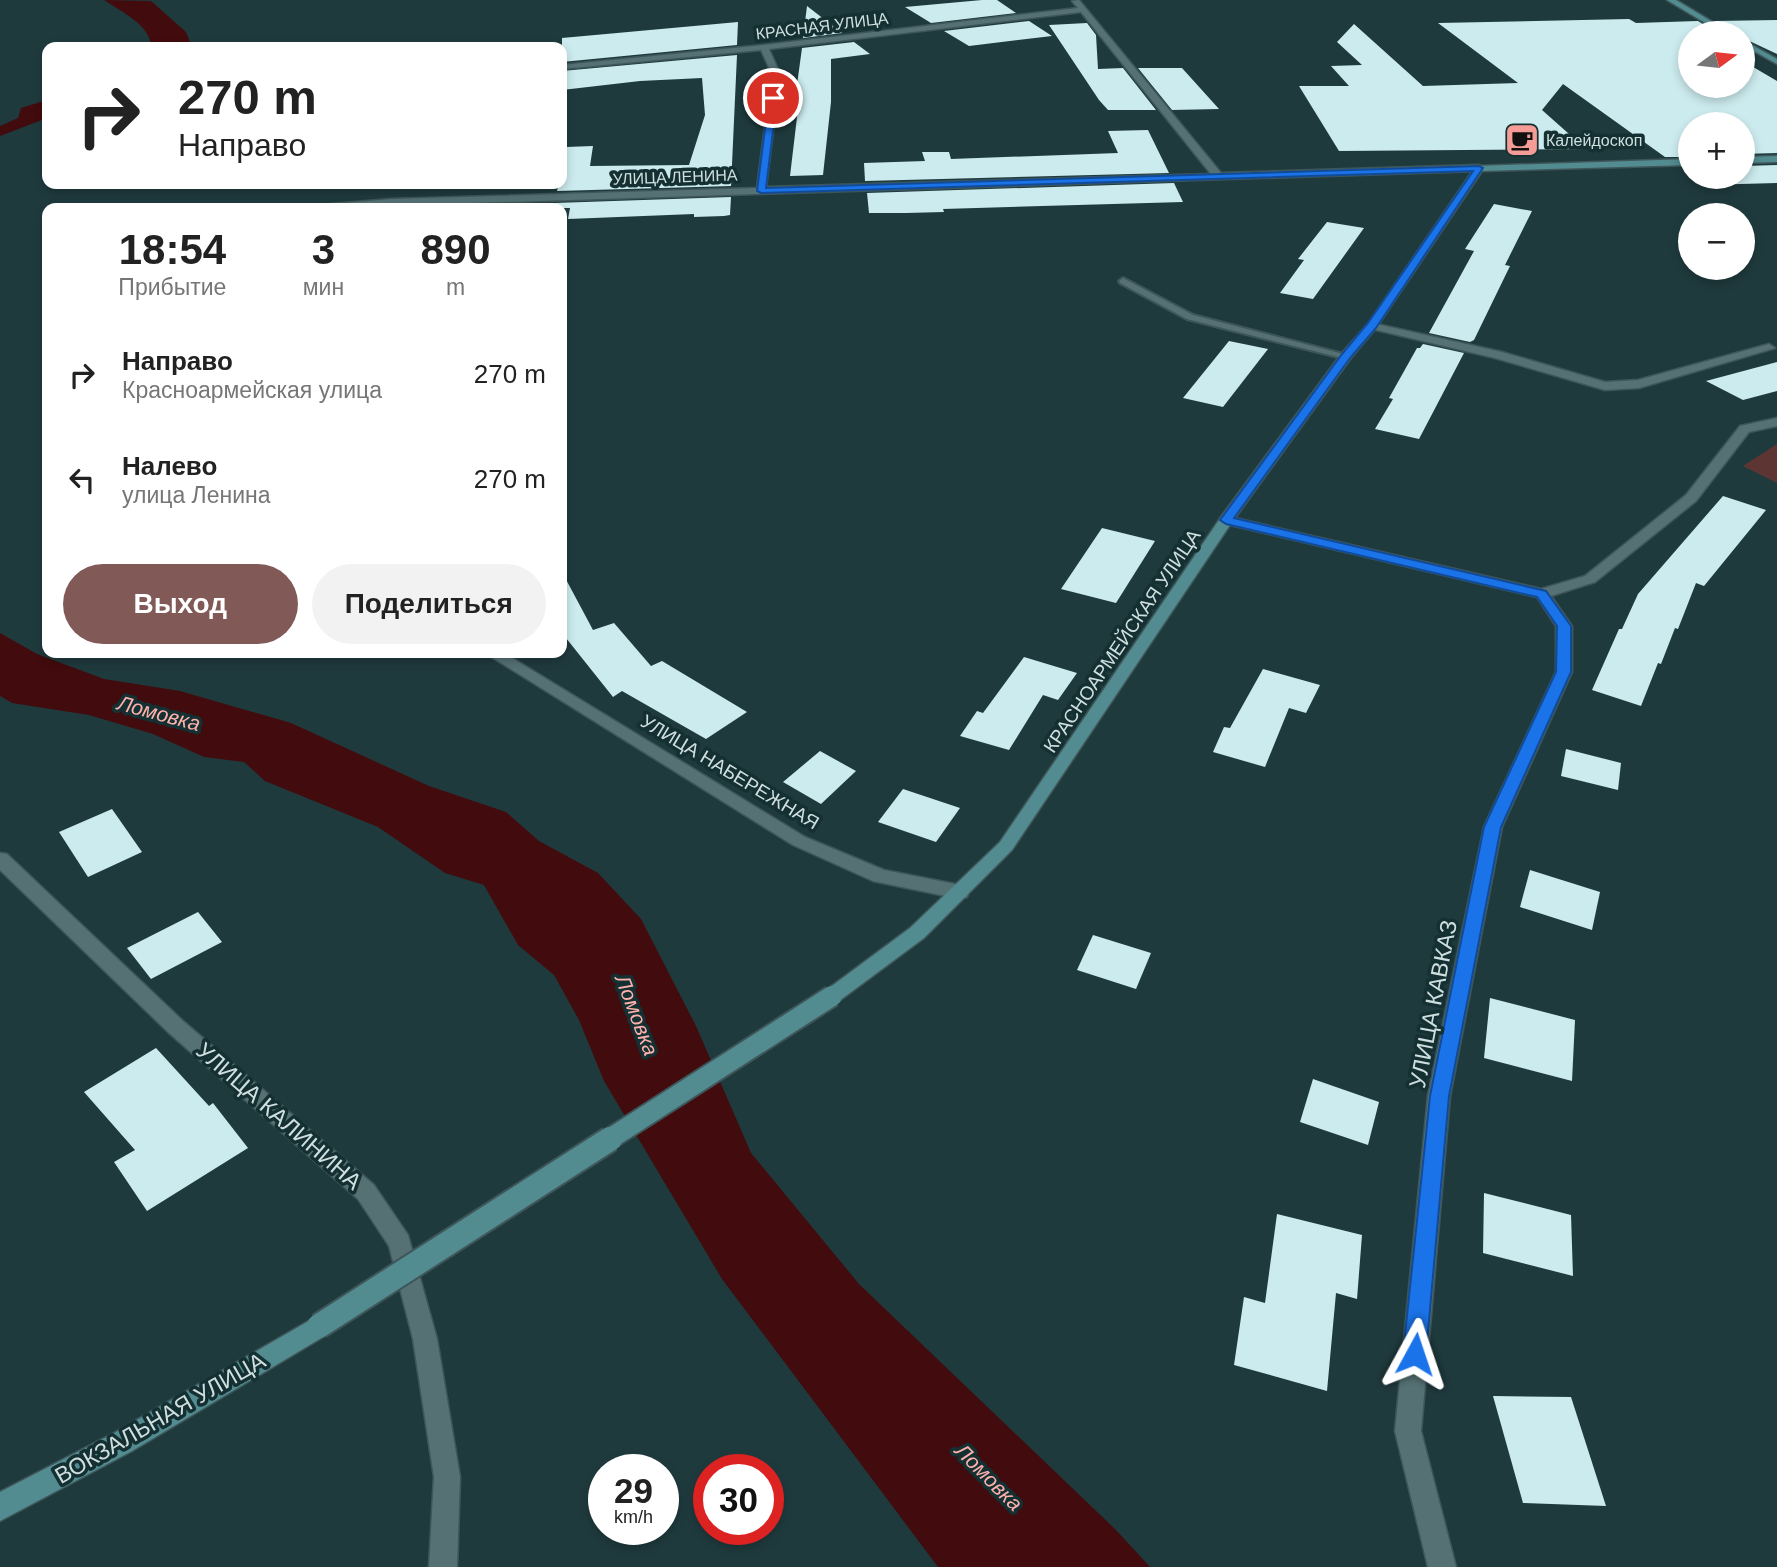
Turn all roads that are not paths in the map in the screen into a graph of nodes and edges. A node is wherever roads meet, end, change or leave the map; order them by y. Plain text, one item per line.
1 (1076, 0) edge
2 (1671, 0) edge
3 (1085, 9) junction
4 (1707, 21) edge
5 (764, 47) junction
6 (1755, 49) edge
7 (1777, 62) edge
8 (567, 67) edge
9 (1777, 159) edge
10 (1755, 160) edge
11 (1678, 162) edge
12 (1479, 168) junction
13 (1217, 175) junction
14 (761, 191) junction
15 (352, 203) edge
16 (1123, 281) dead end
17 (1372, 326) junction
18 (1769, 348) dead end
19 (1346, 356) junction
20 (1777, 422) edge
21 (1226, 520) junction
22 (1542, 594) junction
23 (502, 658) edge
24 (0, 859) edge
25 (960, 892) junction
26 (832, 996) joint
27 (0, 1507) edge
28 (443, 1567) edge
29 (1442, 1567) edge

1 - 3 street
2 - 4 street
3 - 5 street, КРАСНАЯ УЛИЦА
3 - 13 street
5 - 8 street, КРАСНАЯ УЛИЦА
5 - 14 street
6 - 7 street
9 - 10 street
11 - 12 street, УЛИЦА ЛЕНИНА
12 - 13 street, УЛИЦА ЛЕНИНА
12 - 17 street, КРАСНОАРМЕЙСКАЯ УЛИЦА
13 - 14 street, УЛИЦА ЛЕНИНА
14 - 15 street, УЛИЦА ЛЕНИНА
16 - 19 lane
17 - 18 street
17 - 19 street, КРАСНОАРМЕЙСКАЯ УЛИЦА
19 - 21 street, КРАСНОАРМЕЙСКАЯ УЛИЦА
20 - 22 street
21 - 22 street
21 - 25 street, КРАСНОАРМЕЙСКАЯ УЛИЦА
22 - 29 street, УЛИЦА КАВКАЗ
23 - 25 street, УЛИЦА НАБЕРЕЖНАЯ
24 - 28 street, УЛИЦА КАЛИНИНА
25 - 26 street, КРАСНОАРМЕЙСКАЯ УЛИЦА
26 - 27 street, ВОКЗАЛЬНАЯ УЛИЦА, bridge

